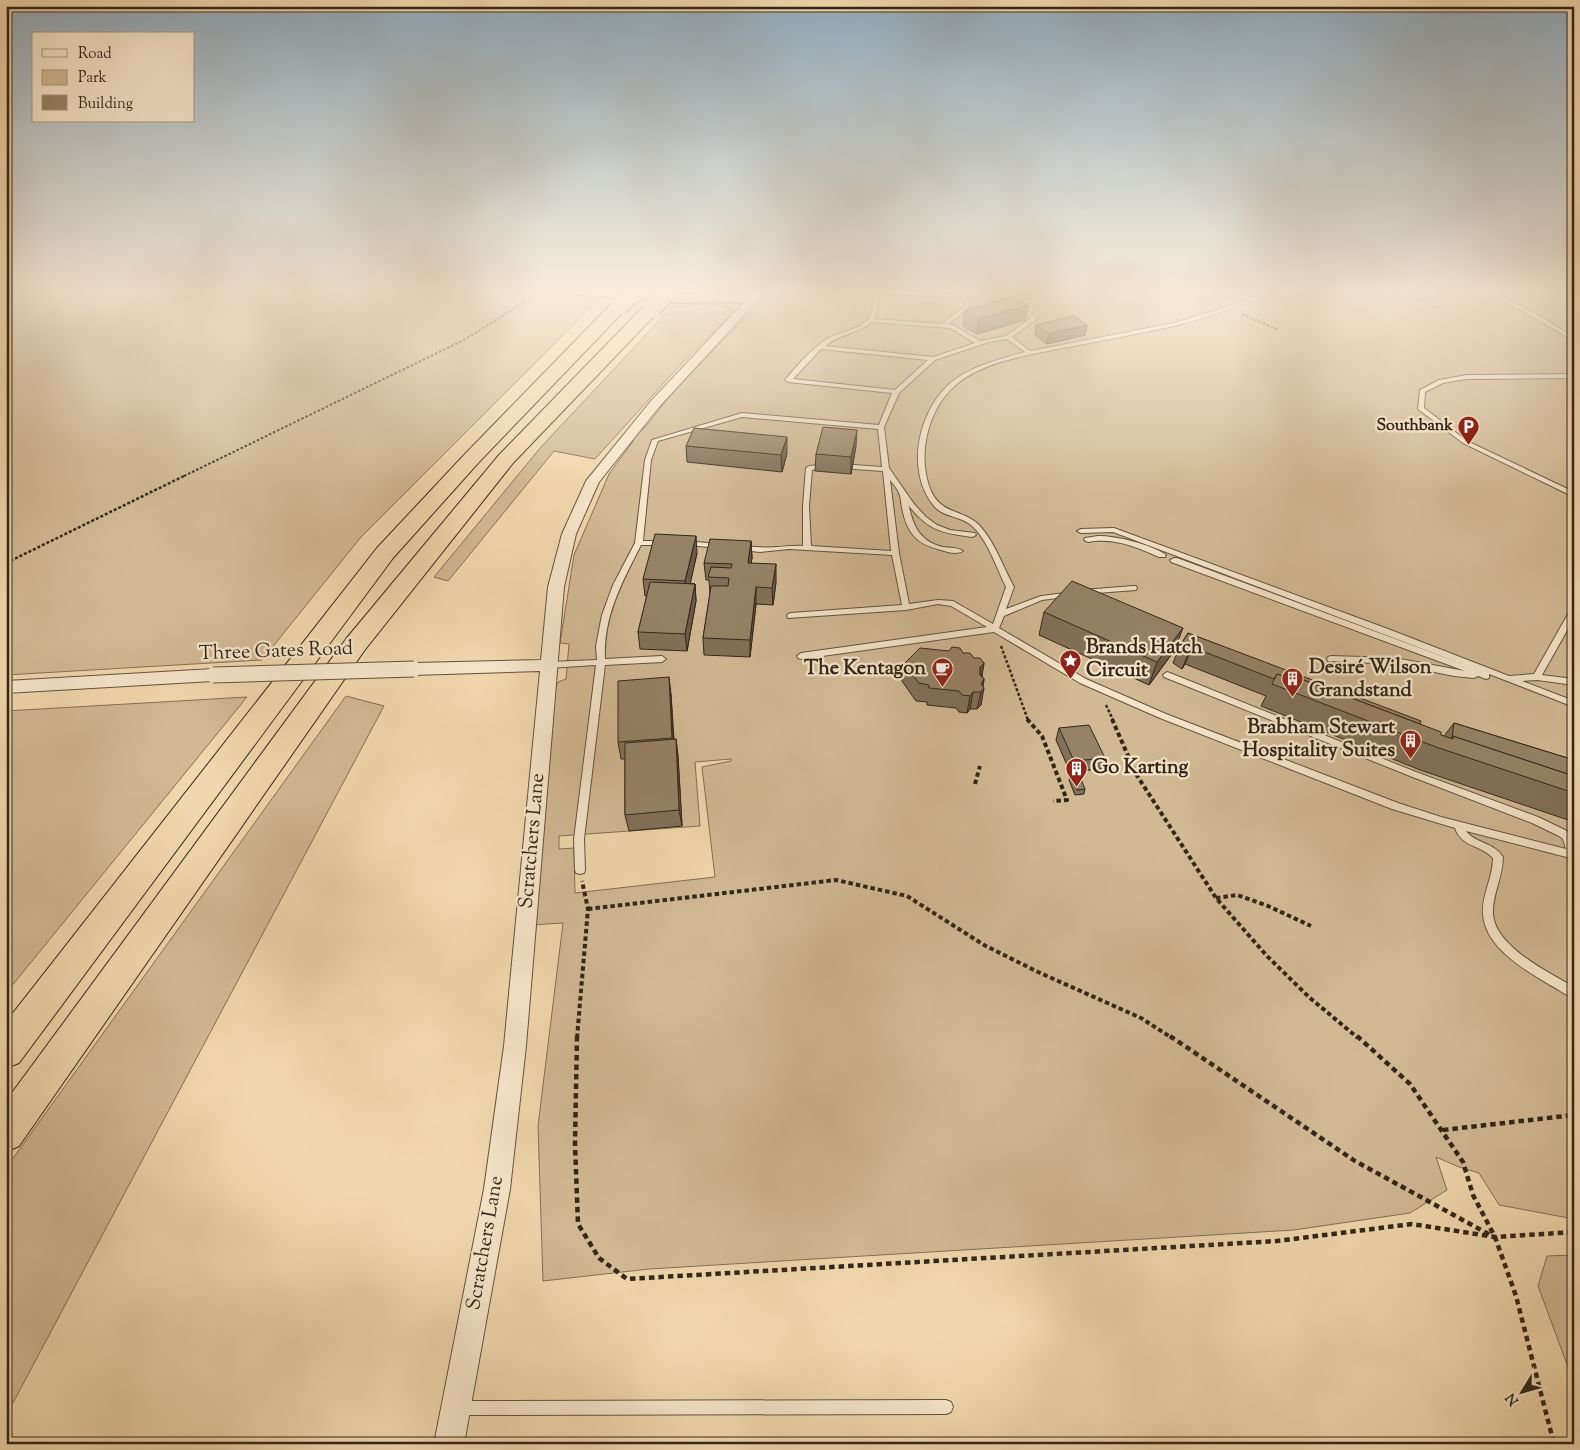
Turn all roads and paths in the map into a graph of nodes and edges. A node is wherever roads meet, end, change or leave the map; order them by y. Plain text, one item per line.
1 (430, 357) edge
2 (578, 357) edge
3 (590, 357) edge
4 (699, 357) edge
5 (811, 357) edge
6 (911, 357) edge
7 (940, 357) edge
8 (1017, 357) edge
9 (933, 359) junction
10 (1574, 376) edge
11 (896, 392) junction
12 (881, 427) junction
13 (886, 469) junction
14 (903, 492) junction
15 (1574, 495) edge
16 (1081, 531) dead end
17 (972, 535) dead end
18 (1088, 540) dead end
19 (639, 543) junction
20 (807, 549) junction
21 (960, 551) dead end
22 (895, 553) junction
23 (6, 563) edge
24 (1133, 588) dead end
25 (906, 607) junction
26 (1001, 614) junction
27 (791, 616) dead end
28 (1571, 616) dead end
29 (995, 629) junction
30 (801, 656) dead end
31 (662, 659) dead end
32 (1332, 659) dead end
33 (601, 662) junction
34 (548, 665) junction
35 (1167, 675) dead end
36 (1486, 676) junction
37 (1537, 676) junction
38 (1510, 678) junction
39 (1574, 682) edge
40 (6, 687) edge
41 (1099, 688) junction
42 (1574, 704) edge
43 (980, 766) dead end
44 (975, 784) dead end
45 (1054, 801) dead end
46 (1459, 825) junction
47 (1573, 854) edge
48 (580, 870) joint
49 (1216, 898) junction
50 (588, 910) junction
51 (1311, 926) dead end
52 (1574, 993) edge
53 (6, 1051) edge
54 (1574, 1115) edge
55 (1443, 1130) junction
56 (6, 1133) edge
57 (1574, 1232) edge
58 (1495, 1237) junction
59 (946, 1407) dead end
60 (456, 1408) junction
61 (449, 1444) edge
62 (1554, 1444) edge

1 - 23 path
2 - 53 highway
3 - 56 highway
4 - 34 street, Scratchers Lane
5 - 11 lane
6 - 9 lane
7 - 9 lane
8 - 26 lane
9 - 11 lane
10 - 15 lane
11 - 12 lane
12 - 13 lane
12 - 19 lane
13 - 14 lane
13 - 20 lane
13 - 22 lane
14 - 17 lane
14 - 21 lane
16 - 38 lane
18 - 36 lane
19 - 20 lane
19 - 33 lane
20 - 22 lane
22 - 25 lane
24 - 26 lane
25 - 27 lane
25 - 29 lane
26 - 29 lane
28 - 37 lane
29 - 30 lane
29 - 41 lane
29 - 45 path
31 - 33 lane
32 - 36 lane
33 - 34 lane
33 - 48 lane
34 - 40 street, Three Gates Road, bridge
34 - 60 street, Scratchers Lane
35 - 47 lane
36 - 38 lane
37 - 38 lane
37 - 39 lane
38 - 42 lane
41 - 46 lane
41 - 49 path
43 - 44 path
46 - 47 lane
46 - 52 lane
48 - 50 path
49 - 51 path
49 - 55 path
50 - 58 path
50 - 58 path
54 - 55 path
55 - 58 path
57 - 58 path
58 - 62 path
59 - 60 lane
60 - 61 street, Scratchers Lane

